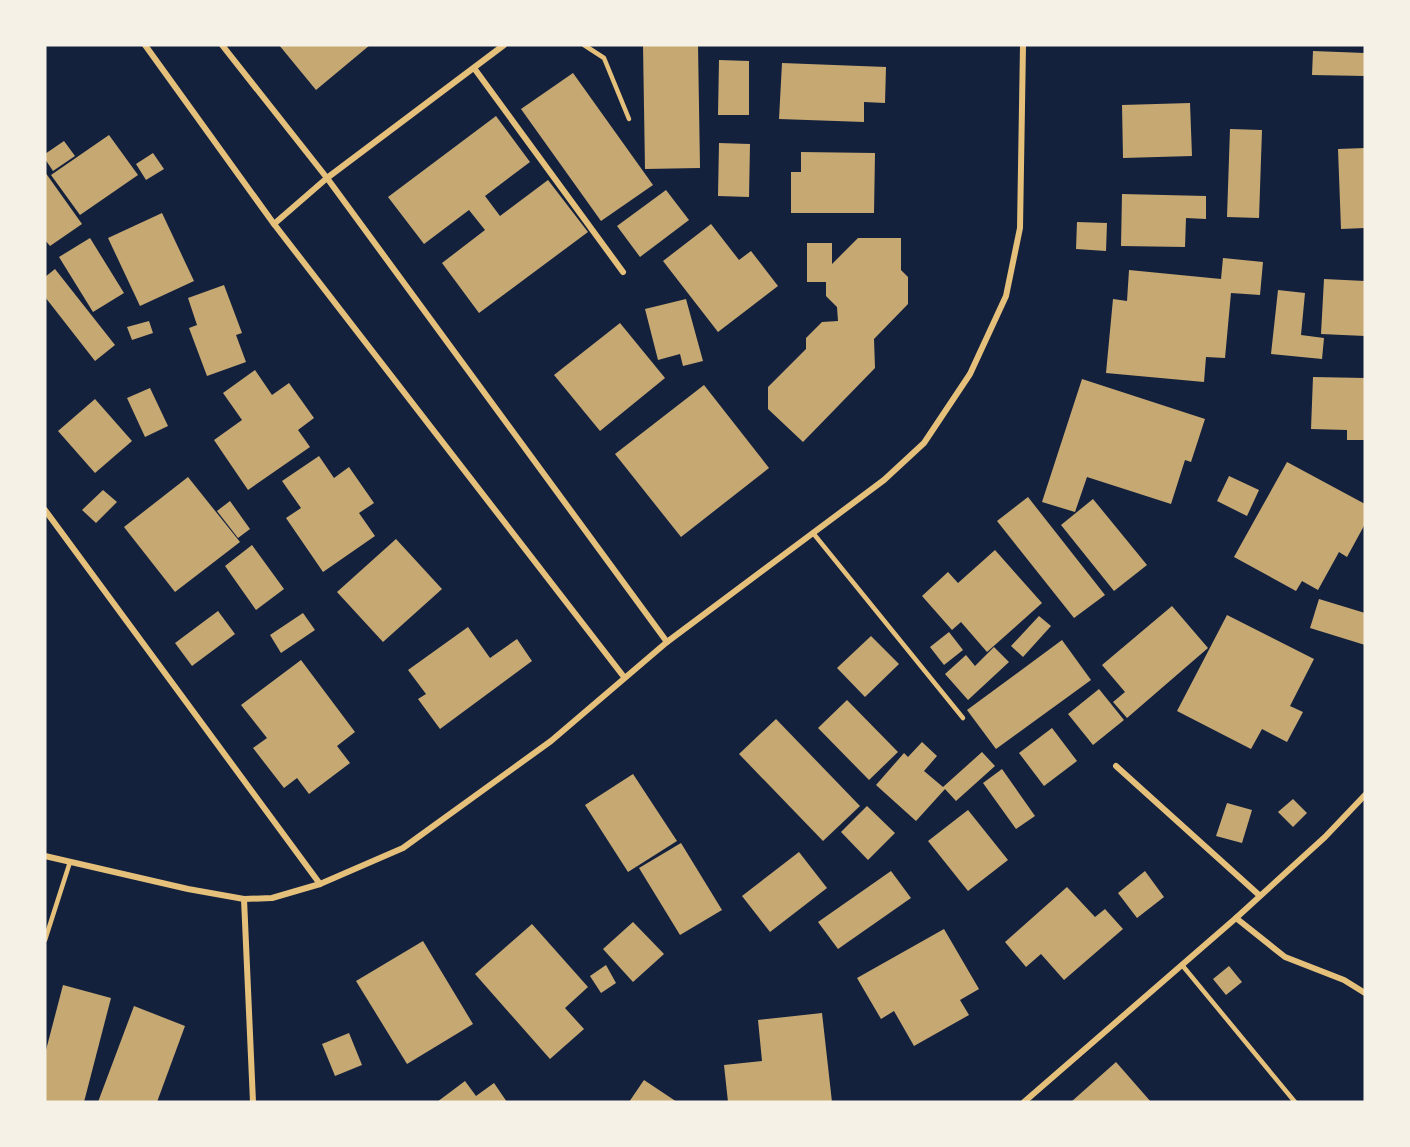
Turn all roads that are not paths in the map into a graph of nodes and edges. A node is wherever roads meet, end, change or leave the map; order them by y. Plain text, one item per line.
1 (145, 45) edge
2 (222, 45) edge
3 (504, 45) edge
4 (585, 45) edge
5 (1023, 45) edge
6 (474, 68) junction
7 (629, 119) dead end
8 (327, 178) junction
9 (274, 224) junction
10 (623, 272) dead end
11 (45, 510) edge
12 (813, 533) junction
13 (667, 642) junction
14 (624, 677) junction
15 (963, 718) dead end
16 (1116, 766) dead end
17 (1365, 795) edge
18 (45, 856) edge
19 (70, 862) junction
20 (320, 884) junction
21 (1259, 895) junction
22 (244, 898) junction
23 (1236, 918) junction
24 (45, 940) edge
25 (1182, 965) junction
26 (1365, 993) edge
27 (253, 1102) edge
28 (1024, 1102) edge
29 (1295, 1102) edge

1 - 9 street
2 - 8 street
3 - 6 street
4 - 7 lane
5 - 12 street
6 - 8 street
6 - 10 street
8 - 9 street
8 - 13 street
9 - 14 street
11 - 20 street
12 - 13 street
12 - 15 lane
13 - 14 street
14 - 20 street
16 - 21 street
17 - 21 street
18 - 19 street
19 - 22 street
19 - 24 lane
20 - 22 street
21 - 23 street
22 - 27 street
23 - 25 street
23 - 26 street
25 - 28 street
25 - 29 lane

